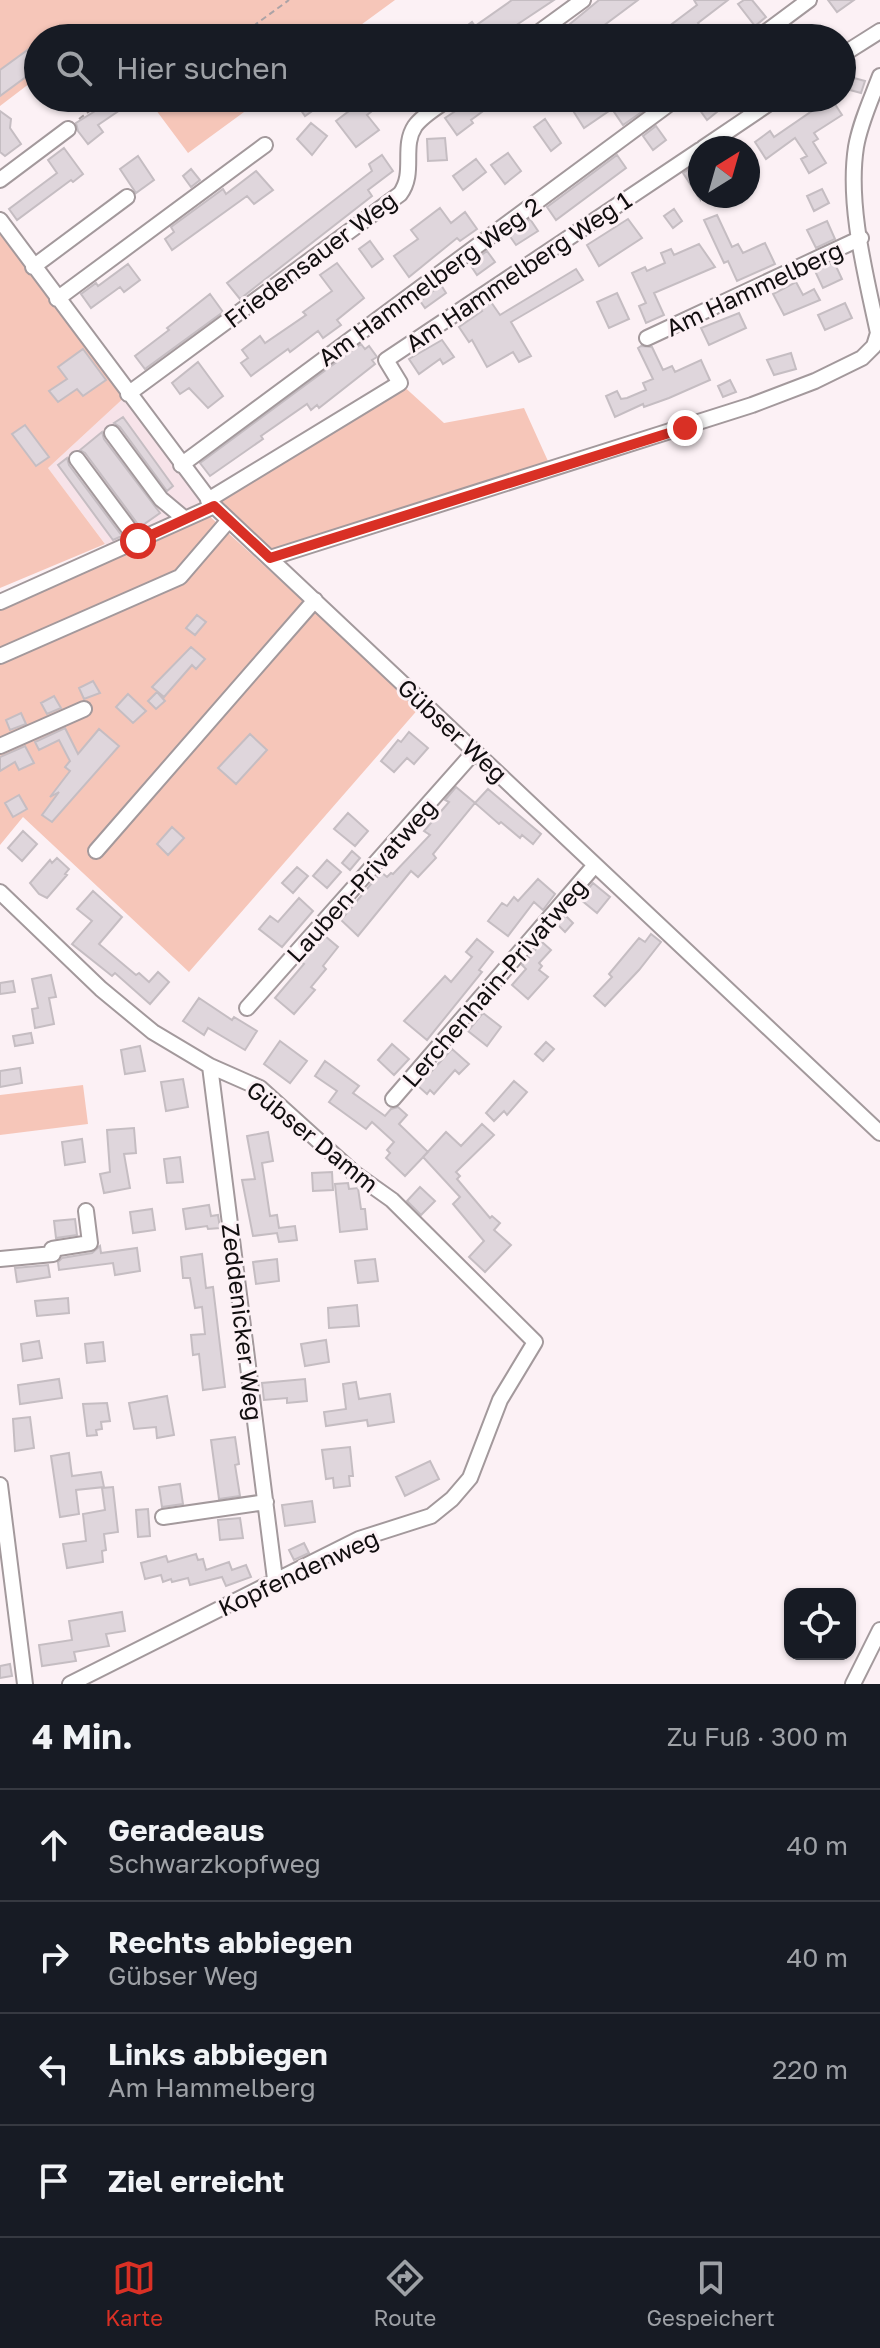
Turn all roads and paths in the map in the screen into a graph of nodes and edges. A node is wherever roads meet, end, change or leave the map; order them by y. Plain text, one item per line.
1 (289, 0) edge
2 (583, 0) edge
3 (809, 0) edge
4 (256, 24) edge
5 (550, 24) edge
6 (777, 24) edge
7 (880, 29) edge
8 (856, 45) edge
9 (880, 76) edge
10 (89, 112) edge
11 (431, 112) edge
12 (658, 112) edge
13 (756, 112) edge
14 (68, 129) joint
15 (720, 136) edge
16 (265, 145) dead end
17 (688, 158) edge
18 (0, 180) edge
19 (127, 197) dead end
20 (0, 220) edge
21 (861, 238) junction
22 (33, 267) junction
23 (57, 299) junction
24 (647, 338) dead end
25 (875, 353) edge
26 (128, 394) junction
27 (112, 433) dead end
28 (77, 459) dead end
29 (181, 465) junction
30 (211, 503) junction
31 (185, 519) junction
32 (229, 520) junction
33 (138, 541) junction
34 (270, 558) junction
35 (315, 600) junction
36 (0, 602) edge
37 (0, 656) edge
38 (84, 709) dead end
39 (0, 746) edge
40 (475, 751) junction
41 (96, 851) dead end
42 (595, 865) junction
43 (0, 892) edge
44 (247, 1008) dead end
45 (210, 1066) junction
46 (393, 1099) dead end
47 (880, 1133) edge
48 (86, 1211) dead end
49 (0, 1259) edge
50 (535, 1342) joint
51 (0, 1485) edge
52 (266, 1502) junction
53 (163, 1517) dead end
54 (275, 1579) junction
55 (880, 1630) edge
56 (25, 1684) edge
57 (70, 1684) edge
58 (853, 1684) edge

1 - 4 path
2 - 5 street
3 - 6 street
7 - 8 street
9 - 21 street, Am Hammelberg
10 - 14 path
11 - 26 street, Friedensauer Weg
12 - 29 street, Am Hammelberg Weg 2
13 - 15 street, Am Hammelberg Weg 1
14 - 18 street
16 - 23 street
17 - 30 street, Am Hammelberg Weg 1
19 - 22 street
20 - 22 street, Gübser Weg
21 - 24 street, Am Hammelberg
21 - 25 street, Am Hammelberg
22 - 23 street, Gübser Weg
23 - 26 street, Gübser Weg
25 - 34 street, Am Hammelberg
26 - 29 street, Gübser Weg
27 - 31 street
28 - 33 street
29 - 30 street, Gübser Weg
30 - 31 street
30 - 32 street, Gübser Weg
31 - 33 street
32 - 34 street, Gübser Weg
32 - 37 street
33 - 36 street
34 - 35 street, Gübser Weg
35 - 40 street, Gübser Weg
35 - 41 street
38 - 39 street
40 - 42 street, Gübser Weg
40 - 44 street, Lauben-Privatweg
42 - 46 street, Lerchenhain-Privatweg
42 - 47 street, Gübser Weg
43 - 45 street, Gübser Damm
45 - 50 street, Gübser Damm
45 - 52 street, Zeddenicker Weg
48 - 49 street
50 - 54 street, Kopfendenweg
51 - 56 street
52 - 53 street
52 - 54 street, Zeddenicker Weg
54 - 57 street, Kopfendenweg
55 - 58 street

